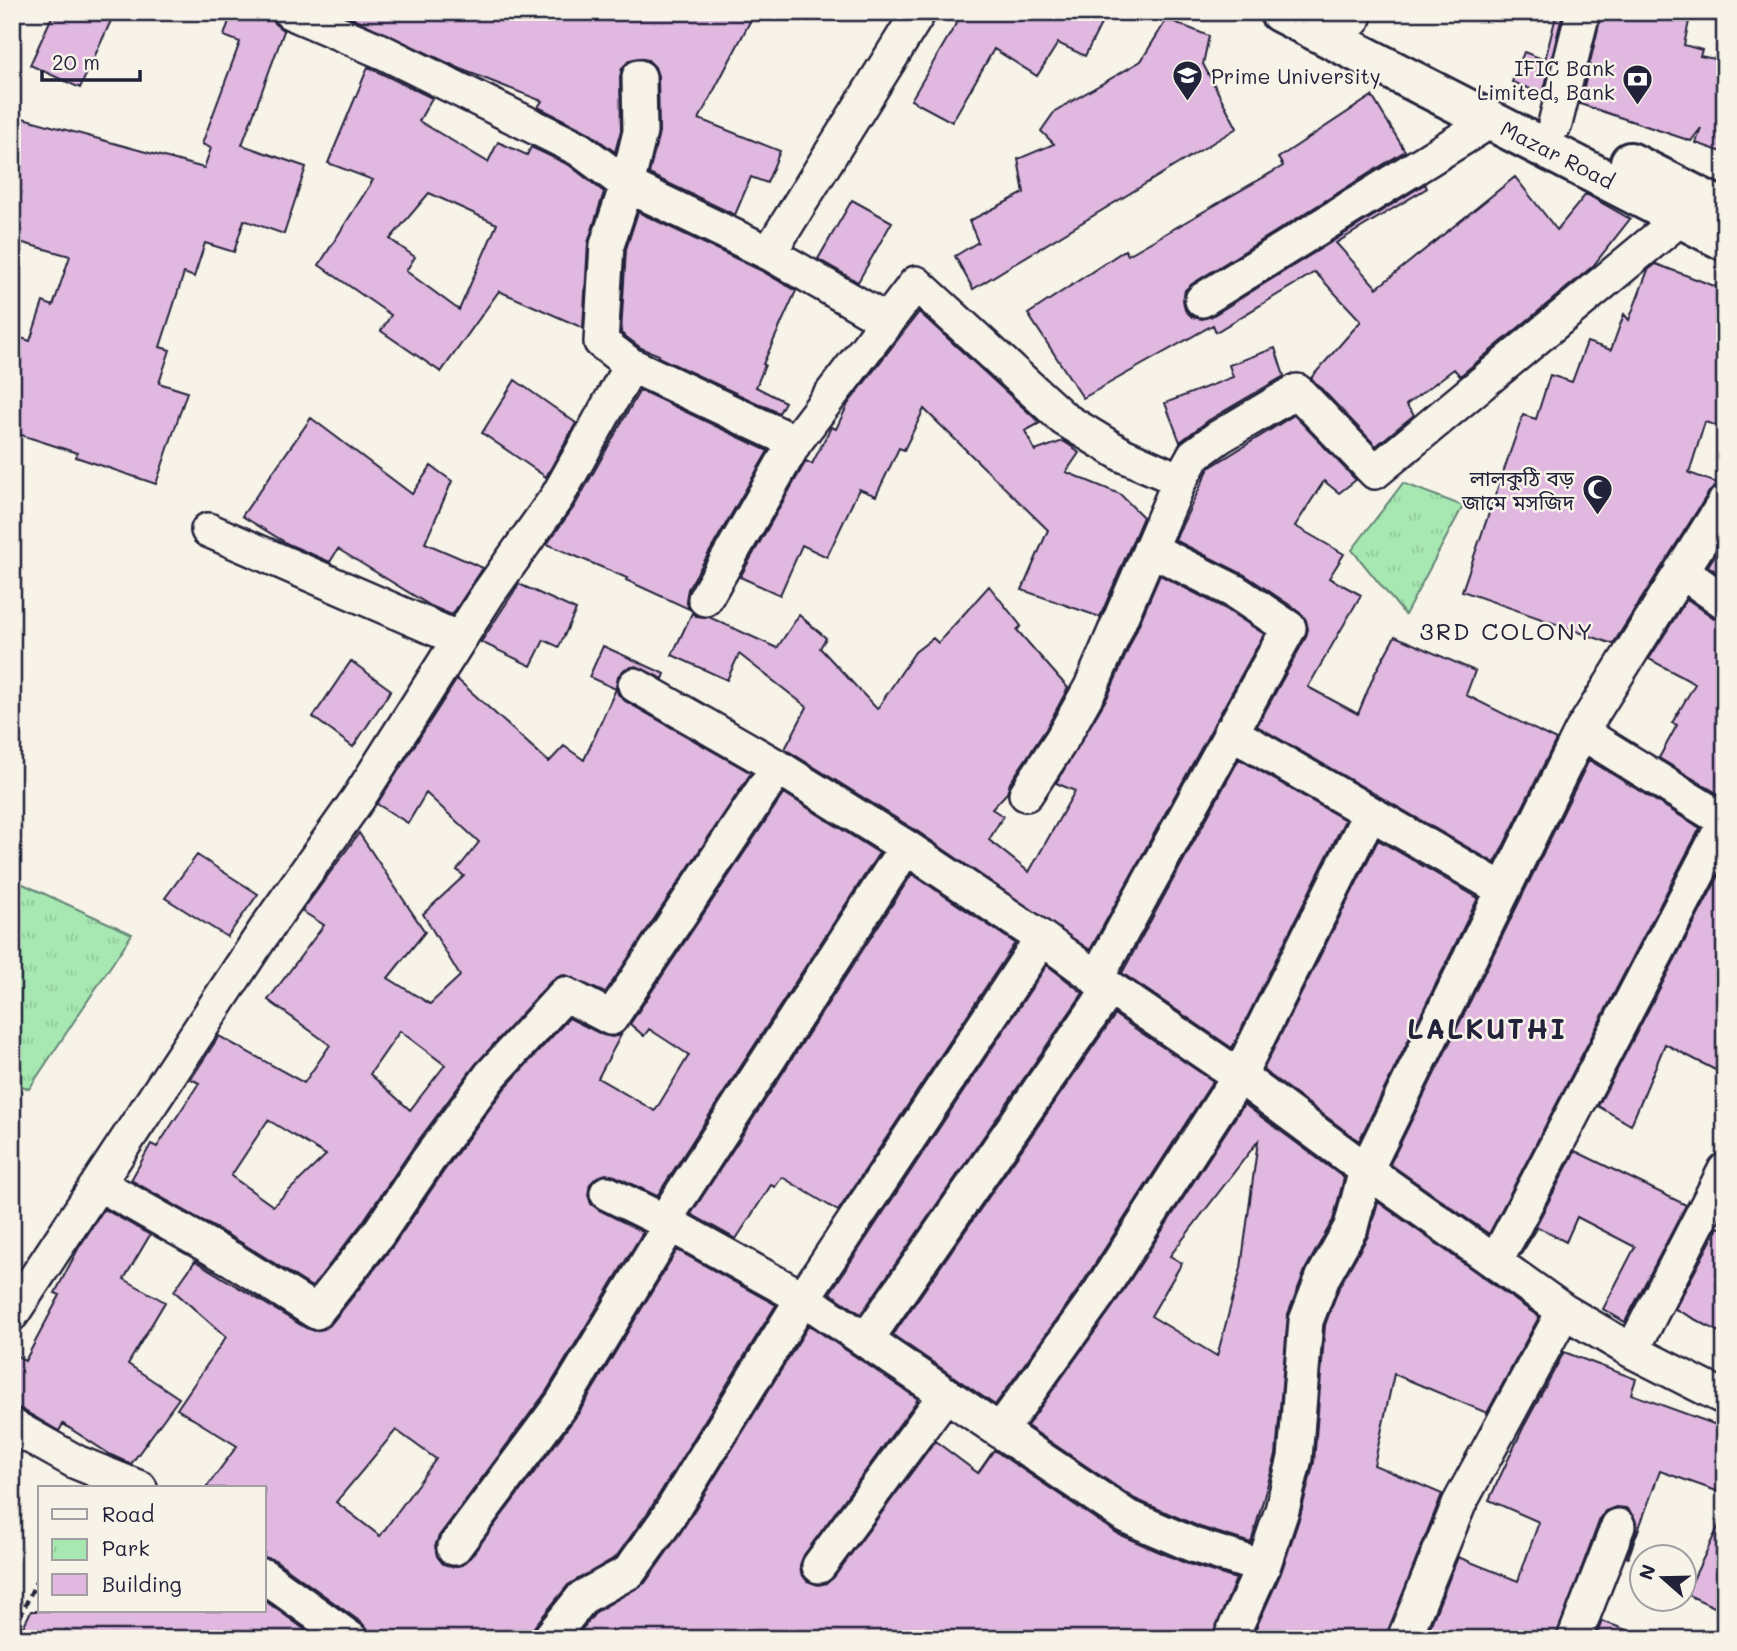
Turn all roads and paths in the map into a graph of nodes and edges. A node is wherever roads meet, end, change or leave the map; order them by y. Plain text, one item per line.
1 (290, 12) edge
2 (919, 12) edge
3 (1279, 12) edge
4 (1583, 12) edge
5 (1349, 15) edge
6 (639, 77) dead end
7 (1493, 120) junction
8 (1555, 124) junction
9 (627, 185) junction
10 (1725, 210) edge
11 (1681, 219) junction
12 (1725, 241) edge
13 (769, 253) junction
14 (1202, 300) dead end
15 (887, 321) junction
16 (631, 365) junction
17 (795, 442) junction
18 (1180, 480) junction
19 (1725, 502) edge
20 (208, 530) dead end
21 (1150, 549) junction
22 (1681, 571) junction
23 (705, 599) dead end
24 (1725, 602) edge
25 (459, 639) junction
26 (635, 685) dead end
27 (1230, 732) junction
28 (1581, 732) junction
29 (778, 767) junction
30 (1026, 794) dead end
31 (1370, 813) junction
32 (1725, 822) edge
33 (906, 847) junction
34 (1502, 889) junction
35 (1042, 938) junction
36 (1103, 983) junction
37 (1239, 1076) junction
38 (1366, 1170) junction
39 (1725, 1170) edge
40 (99, 1184) junction
41 (607, 1193) dead end
42 (667, 1223) junction
43 (1496, 1261) junction
44 (803, 1298) junction
45 (1564, 1311) junction
46 (12, 1314) edge
47 (866, 1340) junction
48 (1632, 1351) junction
49 (946, 1394) junction
50 (1725, 1398) edge
51 (12, 1426) edge
52 (1000, 1431) junction
53 (135, 1486) edge
54 (1618, 1526) dead end
55 (454, 1548) dead end
56 (819, 1566) dead end
57 (1263, 1567) junction
58 (38, 1577) edge
59 (266, 1577) edge
60 (13, 1627) edge
61 (35, 1639) edge
62 (351, 1639) edge
63 (550, 1639) edge
64 (1230, 1639) edge
65 (1404, 1639) edge
66 (1574, 1639) edge

1 - 9 street
2 - 13 street
3 - 7 main road, Mazar Road
4 - 8 street
5 - 8 main road, Mazar Road
6 - 9 street
7 - 11 main road, Mazar Road
7 - 14 street
8 - 10 main road, Mazar Road
9 - 13 street
9 - 16 street
11 - 12 main road, Mazar Road
11 - 18 street
13 - 15 street
15 - 17 street
15 - 18 street
16 - 17 street
16 - 25 street
17 - 23 street
18 - 21 street
19 - 22 street
20 - 25 street
21 - 27 street
21 - 30 street
22 - 24 street
22 - 28 street
25 - 40 street
26 - 29 street
27 - 31 street
27 - 36 street
28 - 32 street
28 - 34 street
29 - 33 street
29 - 40 street
31 - 34 street
31 - 37 street
32 - 43 street
33 - 35 street
33 - 42 street
34 - 38 street
35 - 36 street
35 - 44 street
36 - 37 street
36 - 47 street
37 - 38 street
37 - 52 street
38 - 43 street
38 - 57 street
39 - 48 street
40 - 46 street
41 - 42 street
42 - 44 street
42 - 55 street
43 - 45 street
44 - 47 street
44 - 63 street
45 - 48 street
45 - 65 street
47 - 49 street
48 - 50 street
49 - 52 street
49 - 56 street
51 - 53 street
52 - 57 street
54 - 66 street
57 - 64 street
58 - 60 path
59 - 62 street
60 - 61 path

